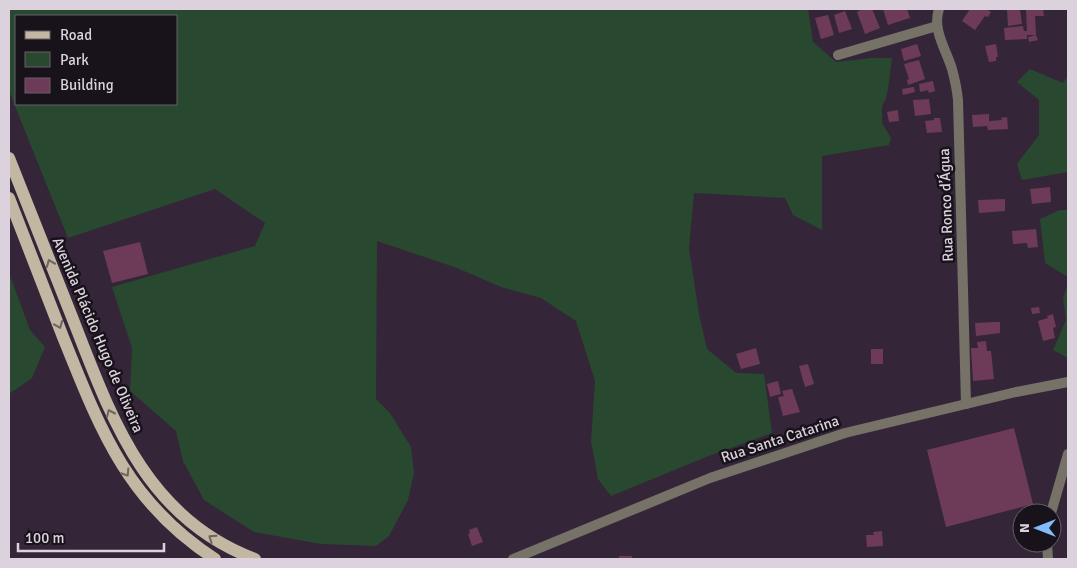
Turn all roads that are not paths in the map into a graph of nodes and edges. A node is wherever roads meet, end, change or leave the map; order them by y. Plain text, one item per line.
1 (939, 9) edge
2 (937, 26) junction
3 (838, 55) dead end
4 (9, 158) edge
5 (9, 198) edge
6 (1068, 382) edge
7 (966, 404) junction
8 (1068, 454) edge
9 (1054, 503) edge
10 (215, 559) edge
11 (255, 559) edge
12 (513, 559) edge

1 - 2 street, Rua Ronco d’Água
2 - 3 street
2 - 7 street, Rua Ronco d’Água
11 -> 4 main road, Avenida Plácido Hugo de Oliveira
5 -> 10 main road, Avenida Plácido Hugo de Oliveira
6 - 7 street, Rua Santa Catarina
7 - 12 street, Rua Santa Catarina
8 - 9 street

